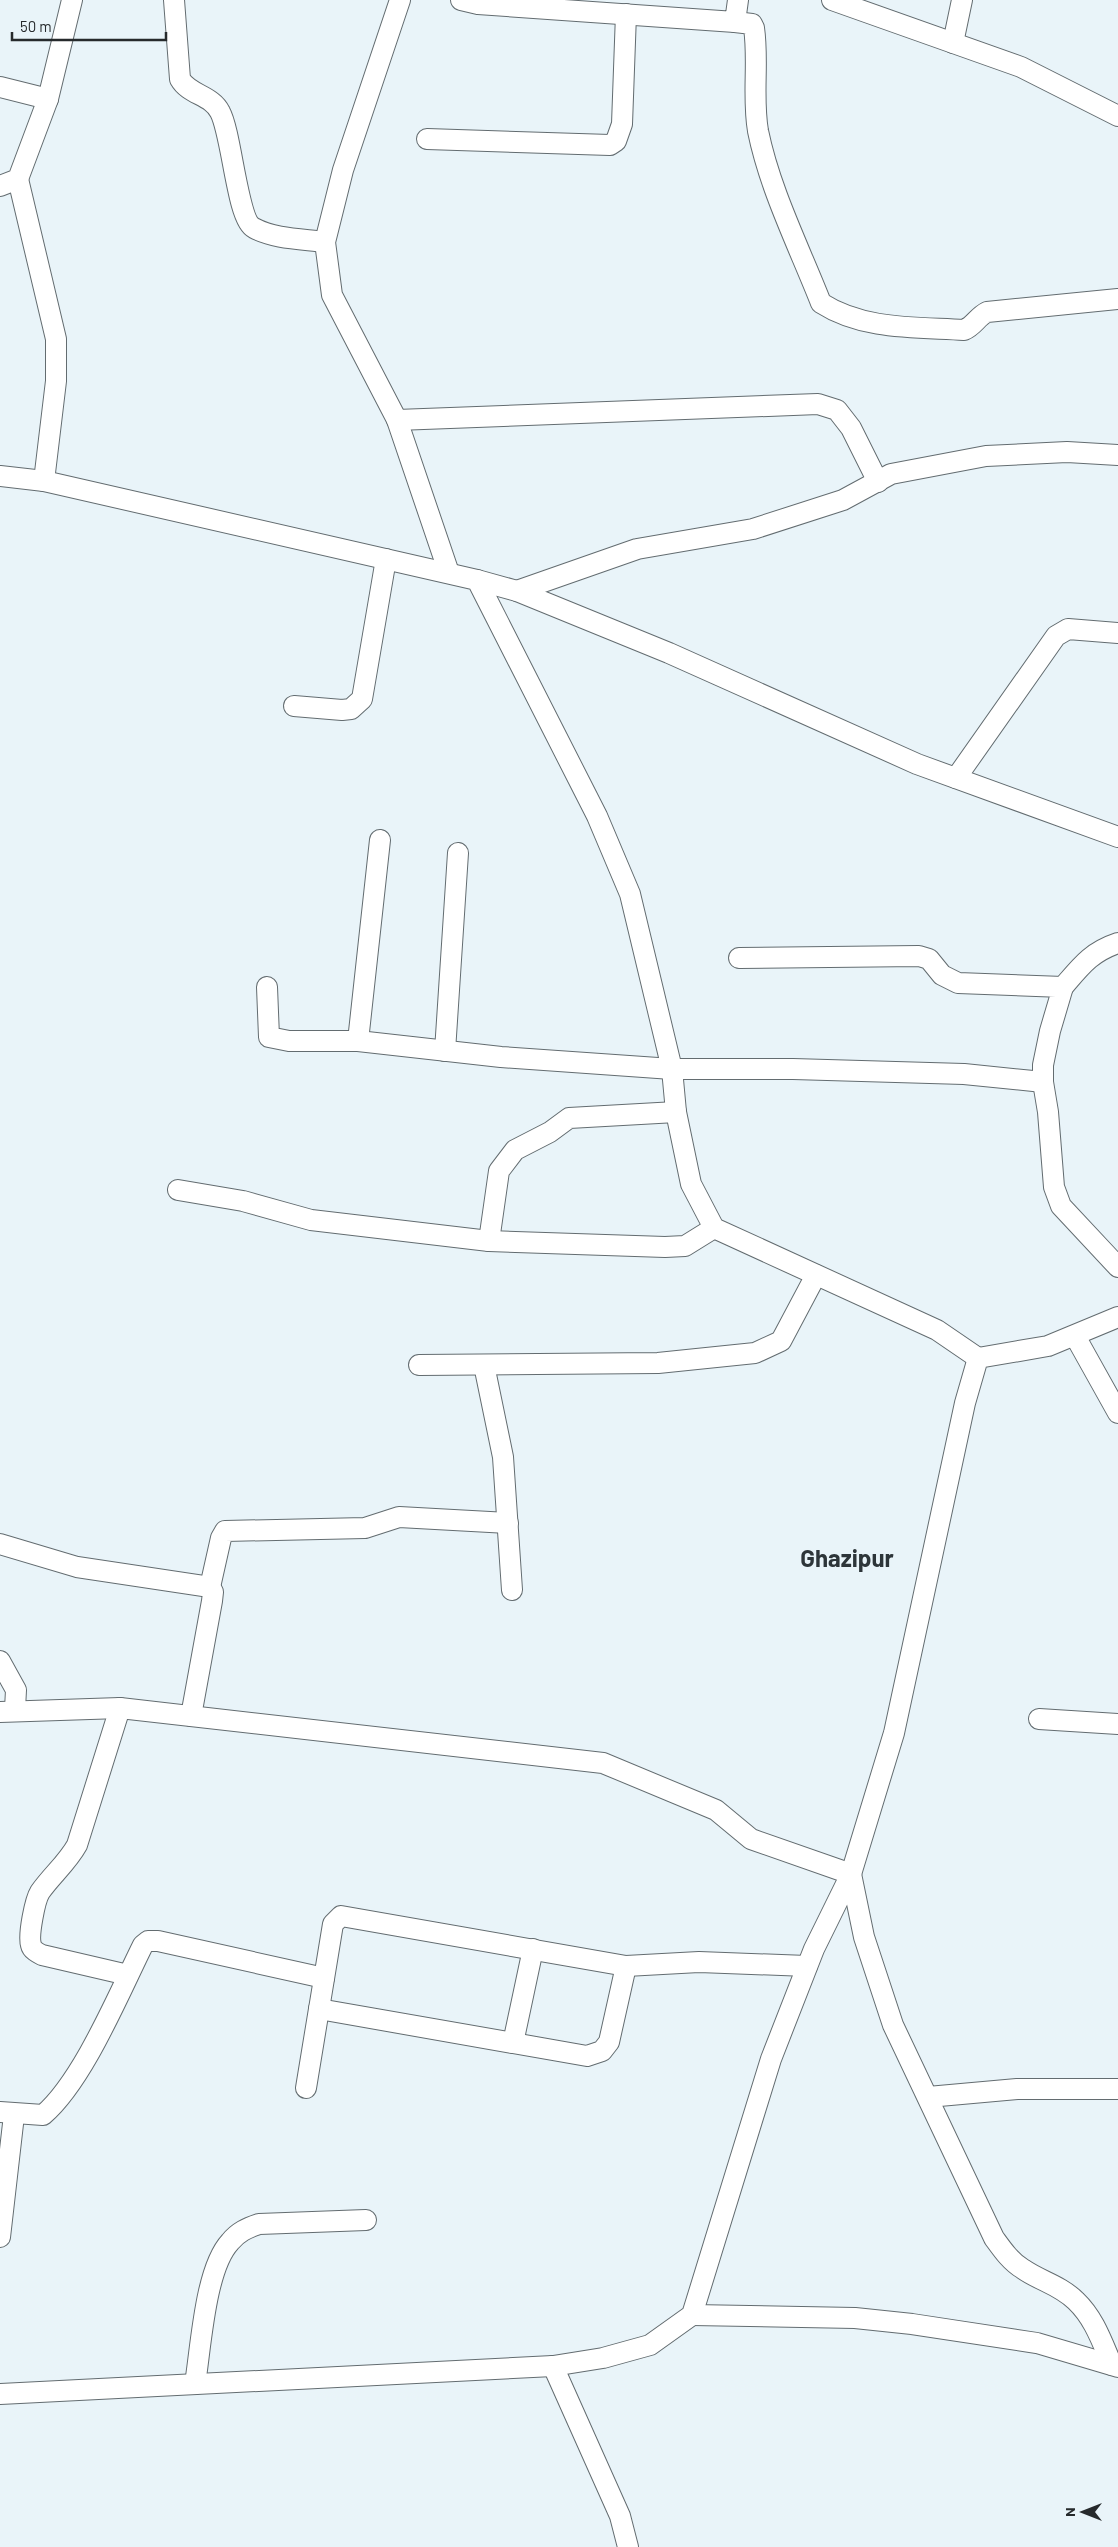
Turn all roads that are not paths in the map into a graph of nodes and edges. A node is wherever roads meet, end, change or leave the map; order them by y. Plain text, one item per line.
1 (72, 0) edge
2 (174, 0) edge
3 (400, 0) edge
4 (461, 0) edge
5 (738, 0) edge
6 (832, 0) edge
7 (962, 0) edge
8 (626, 14) junction
9 (735, 22) junction
10 (953, 43) junction
11 (0, 87) edge
12 (48, 99) junction
13 (1118, 116) edge
14 (427, 139) dead end
15 (9, 182) edge
16 (326, 242) junction
17 (1118, 299) edge
18 (397, 420) junction
19 (1118, 455) edge
20 (0, 476) edge
21 (44, 481) junction
22 (878, 482) junction
23 (386, 559) junction
24 (449, 573) junction
25 (477, 580) junction
26 (517, 591) junction
27 (1118, 633) edge
28 (294, 706) dead end
29 (956, 778) junction
30 (1118, 837) edge
31 (380, 840) dead end
32 (458, 853) dead end
33 (1118, 943) edge
34 (739, 958) dead end
35 (267, 987) dead end
36 (1063, 987) junction
37 (358, 1041) junction
38 (444, 1051) junction
39 (672, 1069) junction
40 (1043, 1082) junction
41 (676, 1112) junction
42 (178, 1190) dead end
43 (714, 1228) junction
44 (489, 1241) junction
45 (1118, 1267) edge
46 (816, 1275) junction
47 (1118, 1317) edge
48 (1075, 1336) junction
49 (978, 1358) junction
50 (419, 1365) dead end
51 (484, 1365) junction
52 (1118, 1413) edge
53 (508, 1523) junction
54 (0, 1544) edge
55 (210, 1587) junction
56 (512, 1590) dead end
57 (0, 1661) edge
58 (120, 1708) junction
59 (8, 1710) edge
60 (191, 1716) junction
61 (1039, 1719) dead end
62 (1118, 1724) edge
63 (852, 1874) junction
64 (533, 1949) junction
65 (626, 1966) junction
66 (807, 1966) junction
67 (128, 1975) junction
68 (324, 1978) junction
69 (319, 2009) junction
70 (513, 2043) junction
71 (306, 2088) dead end
72 (1118, 2089) edge
73 (928, 2097) junction
74 (7, 2113) edge
75 (366, 2220) dead end
76 (0, 2237) edge
77 (692, 2315) junction
78 (553, 2366) junction
79 (1115, 2366) edge
80 (195, 2384) junction
81 (0, 2394) edge
82 (628, 2547) edge

1 - 12 street
2 - 16 street
3 - 16 street
4 - 8 street
5 - 9 street
6 - 10 street
7 - 10 street
8 - 9 street
8 - 14 street
9 - 17 street
10 - 13 street
11 - 12 street
12 - 15 street
15 - 21 street
16 - 18 street
18 - 22 street
18 - 24 street
19 - 22 street
20 - 21 street
21 - 23 street
22 - 26 street
23 - 24 street
23 - 28 street
24 - 25 street
25 - 26 street
25 - 39 street
26 - 29 street
27 - 29 street
29 - 30 street
31 - 37 street
32 - 38 street
33 - 36 street
34 - 36 street
35 - 37 street
36 - 40 street
37 - 38 street
38 - 39 street
39 - 40 street
39 - 41 street
40 - 45 street
41 - 43 street
41 - 44 street
42 - 44 street
43 - 44 street
43 - 46 street
46 - 49 street
46 - 51 street
47 - 48 street
48 - 49 street
48 - 52 street
49 - 63 street
50 - 51 street
51 - 53 street
53 - 55 street
53 - 56 street
54 - 55 street
55 - 60 street
57 - 59 street
58 - 59 street
58 - 60 street
58 - 67 street
60 - 63 street
61 - 62 street
63 - 66 street
63 - 73 street
64 - 65 street
64 - 68 street
64 - 70 street
65 - 66 street
65 - 70 street
66 - 77 street
67 - 68 street
67 - 74 street
68 - 69 street
69 - 70 street
69 - 71 street
72 - 73 street
73 - 79 street
74 - 76 street
75 - 80 street
77 - 78 street
77 - 79 street
78 - 80 street
78 - 82 street
80 - 81 street

